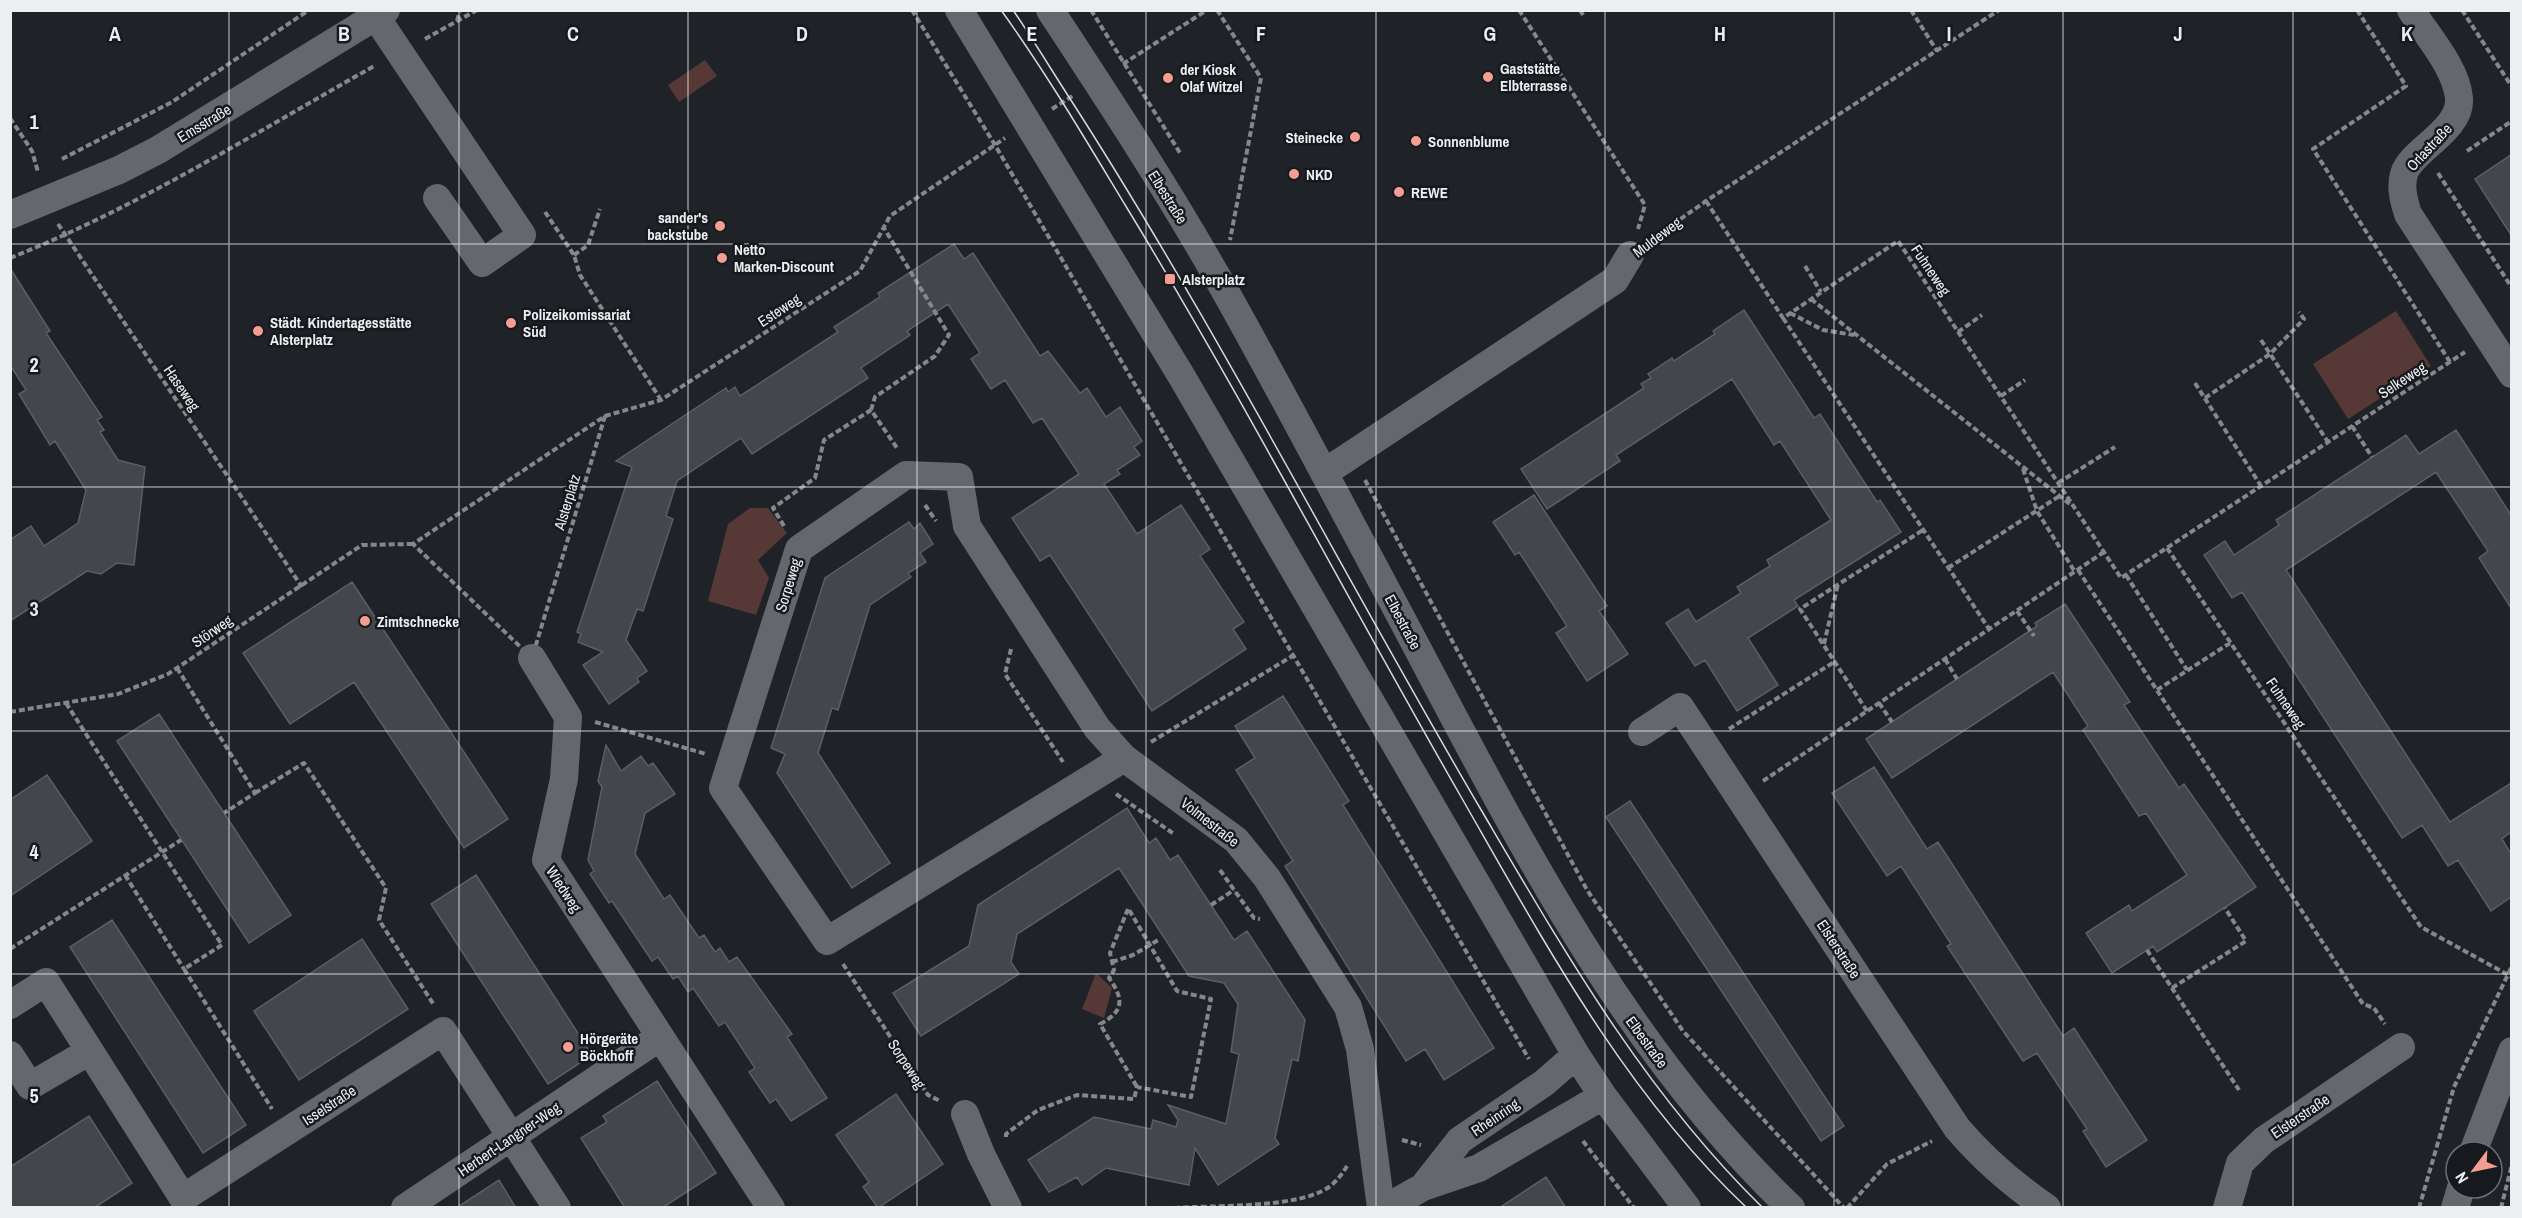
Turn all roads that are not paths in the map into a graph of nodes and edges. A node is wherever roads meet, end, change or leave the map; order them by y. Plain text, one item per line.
1 (959, 10) edge
2 (1050, 10) edge
3 (2411, 10) edge
4 (381, 14) edge
5 (437, 198) dead end
6 (10, 215) edge
7 (1630, 255) road end
8 (2511, 374) edge
9 (1324, 473) junction
10 (906, 475) joint
11 (532, 658) road end
12 (1642, 732) dead end
13 (1124, 758) junction
14 (10, 1005) edge
15 (660, 1037) junction
16 (2401, 1047) road end
17 (90, 1051) junction
18 (2511, 1051) edge
19 (10, 1055) edge
20 (1576, 1055) junction
21 (1603, 1096) junction
22 (965, 1114) road end
23 (512, 1137) junction
24 (2478, 1140) edge
25 (1423, 1187) junction
26 (405, 1208) edge
27 (557, 1208) edge
28 (771, 1208) edge
29 (1008, 1208) edge
30 (1381, 1208) edge
31 (1386, 1208) edge
32 (1687, 1208) edge
33 (1791, 1208) edge
34 (2047, 1208) edge
35 (2227, 1208) edge

1 - 20 street
2 - 9 street, Elbestraße
3 - 8 street, Orlastraße
4 - 5 street
4 - 6 street, Emsstraße
7 - 9 street, Muldeweg
9 - 33 street, Elbestraße
10 - 13 street, Volmestraße
10 - 13 street, Sorpeweg
11 - 15 street, Wiedweg
12 - 34 street, Elsterstraße
13 - 30 street, Volmestraße
14 - 17 street, Isselstraße
15 - 23 street, Herbert-Langner-Weg
15 - 28 street, Wiedweg
16 - 35 street, Elsterstraße
17 - 19 street
17 - 23 street, Isselstraße
18 - 24 street
20 - 21 street
20 - 25 street, Rheinring
21 - 25 street, Rheinring
21 - 32 street
22 - 29 street
23 - 26 street, Herbert-Langner-Weg
23 - 27 street
25 - 31 street, Rheinring

